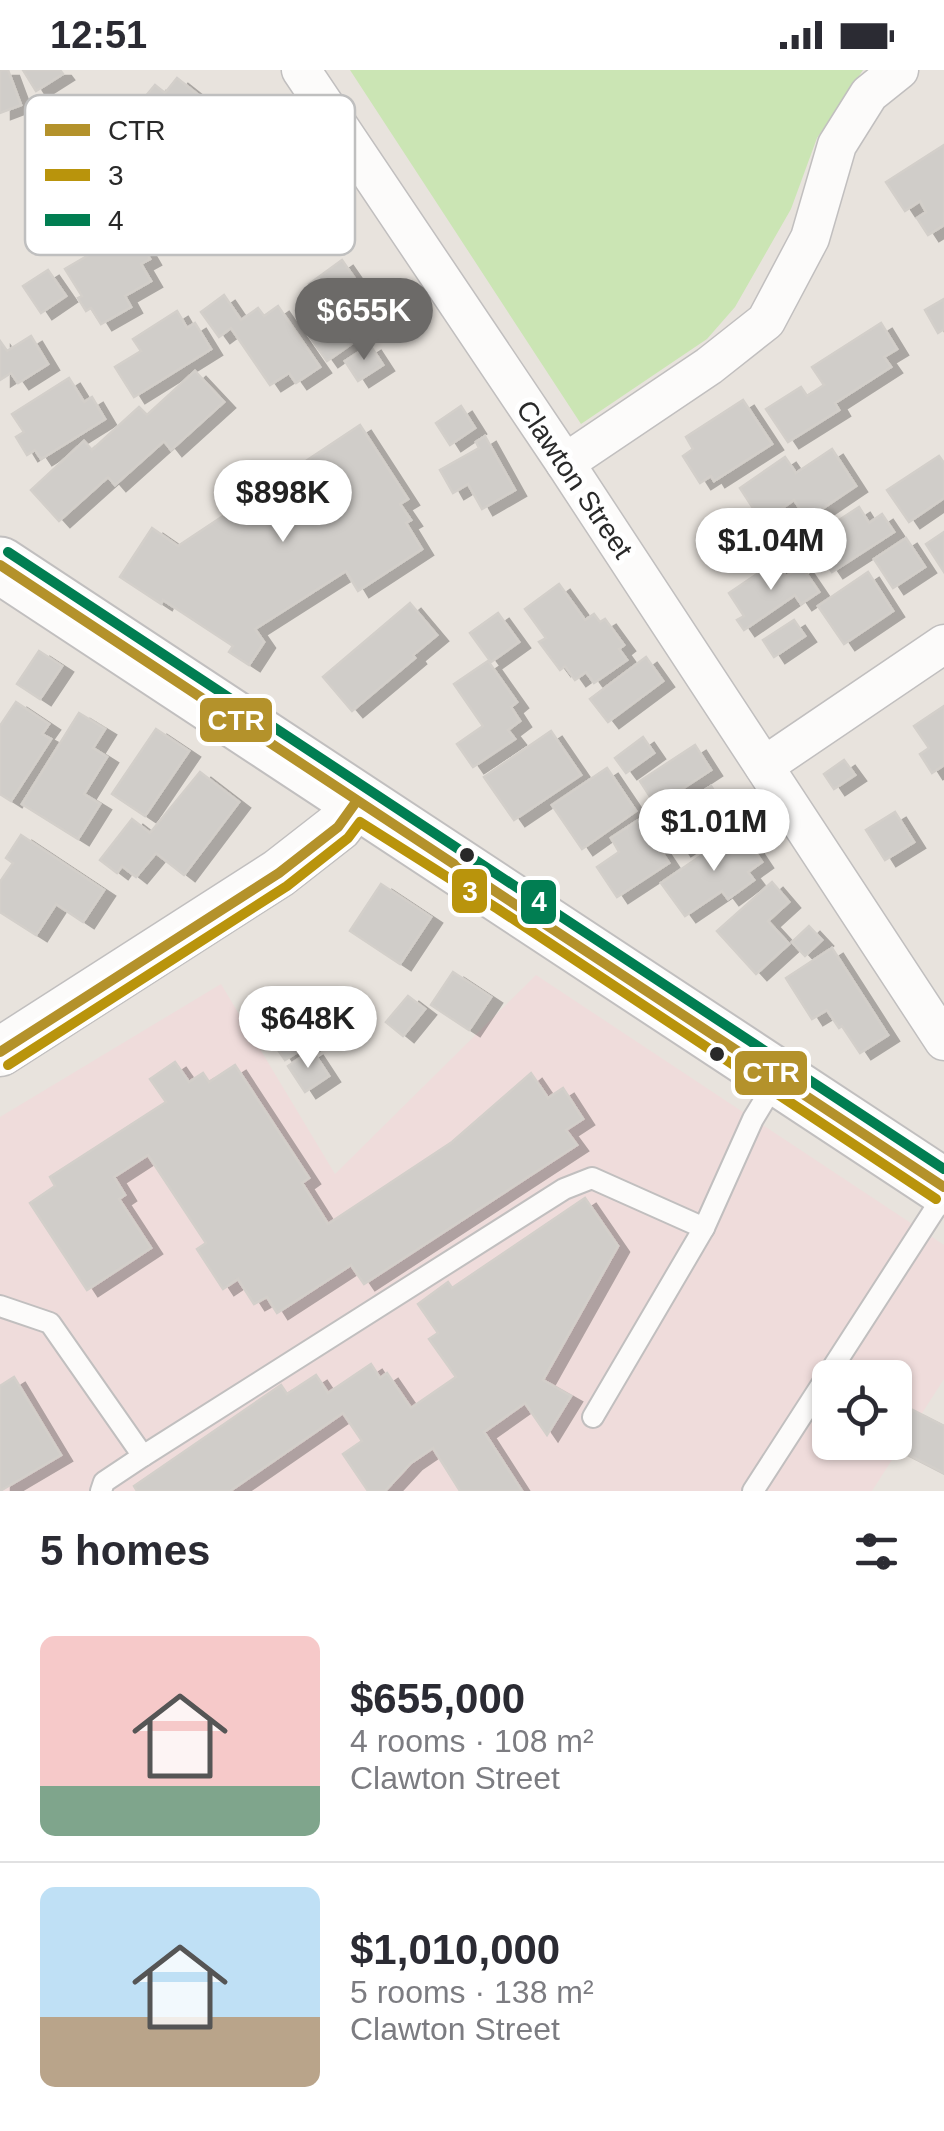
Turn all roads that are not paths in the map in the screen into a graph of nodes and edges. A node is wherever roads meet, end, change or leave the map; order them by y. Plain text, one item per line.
1 (301, 70) edge
2 (899, 70) edge
3 (318, 95) edge
4 (355, 150) edge
5 (565, 462) junction
6 (0, 565) edge
7 (944, 644) edge
8 (764, 766) junction
9 (356, 802) junction
10 (944, 1041) edge
11 (0, 1052) edge
12 (778, 1076) junction
13 (944, 1187) edge
14 (944, 1195) edge
15 (704, 1228) junction
16 (0, 1306) edge
17 (593, 1417) dead end
18 (142, 1456) junction
19 (100, 1491) edge
20 (753, 1491) edge

1 - 3 street, Clawton Street
2 - 5 street
4 - 5 street, Clawton Street
5 - 8 street, Clawton Street
6 - 9 main road
7 - 8 street
8 - 10 street, Clawton Street
9 - 11 street
9 - 12 main road
12 - 13 main road
12 - 15 lane
14 - 20 lane
15 - 17 lane
15 - 18 lane
16 - 18 lane
18 - 19 lane

